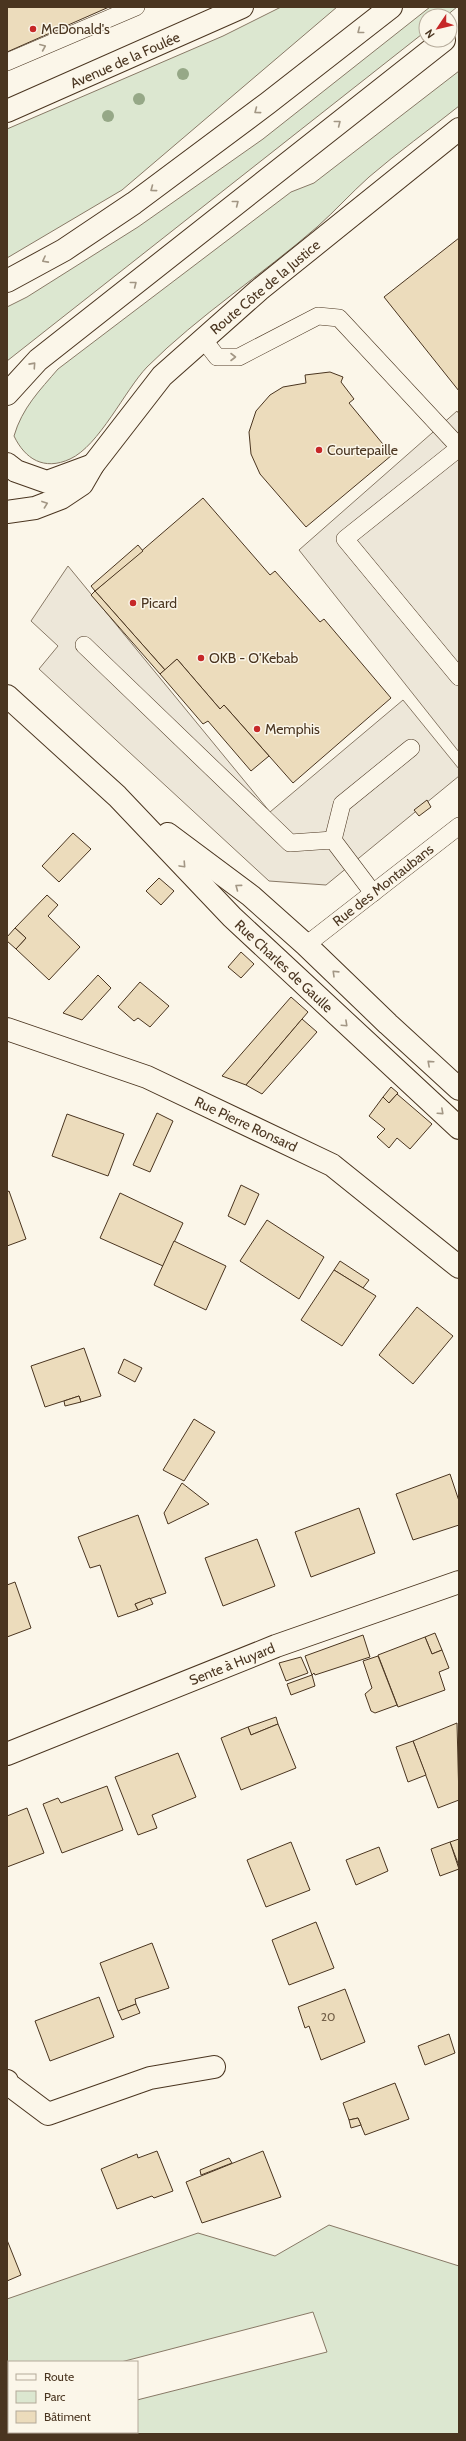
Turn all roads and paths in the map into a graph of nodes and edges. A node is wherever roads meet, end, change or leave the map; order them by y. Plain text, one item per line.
1 (136, 7) edge
2 (242, 7) edge
3 (390, 7) edge
4 (434, 48) edge
5 (7, 62) edge
6 (7, 111) edge
7 (459, 129) edge
8 (7, 281) edge
9 (203, 339) junction
10 (7, 394) edge
11 (459, 447) edge
12 (7, 464) edge
13 (93, 465) junction
14 (7, 512) edge
15 (84, 645) dead end
16 (459, 677) edge
17 (7, 696) edge
18 (411, 748) dead end
19 (117, 796) junction
20 (459, 826) edge
21 (333, 840) junction
22 (372, 893) junction
23 (306, 945) junction
24 (7, 1029) edge
25 (459, 1089) edge
26 (459, 1128) edge
27 (459, 1267) edge
28 (459, 1582) edge
29 (7, 1754) edge
30 (214, 2066) dead end
31 (7, 2081) edge

5 -> 1 lane
2 - 6 main road, Avenue de la Foulée
3 -> 8 main road
10 -> 4 main road
7 - 9 main road, Route Côte de la Justice
9 -> 11 lane
9 - 13 main road, Route Côte de la Justice
11 - 16 lane
12 - 13 main road
14 -> 13 main road, Route Côte de la Justice
15 - 21 lane
17 - 19 main road, Rue Charles de Gaulle
18 - 21 lane
23 -> 19 main road, Rue Charles de Gaulle
19 -> 26 main road, Rue Charles de Gaulle
20 - 22 lane, Rue des Montaubans
21 - 22 lane
22 - 23 lane, Rue des Montaubans
25 -> 23 main road, Rue Charles de Gaulle
24 - 27 main road, Rue Pierre Ronsard
28 - 29 main road, Sente à Huyard
30 - 31 main road

